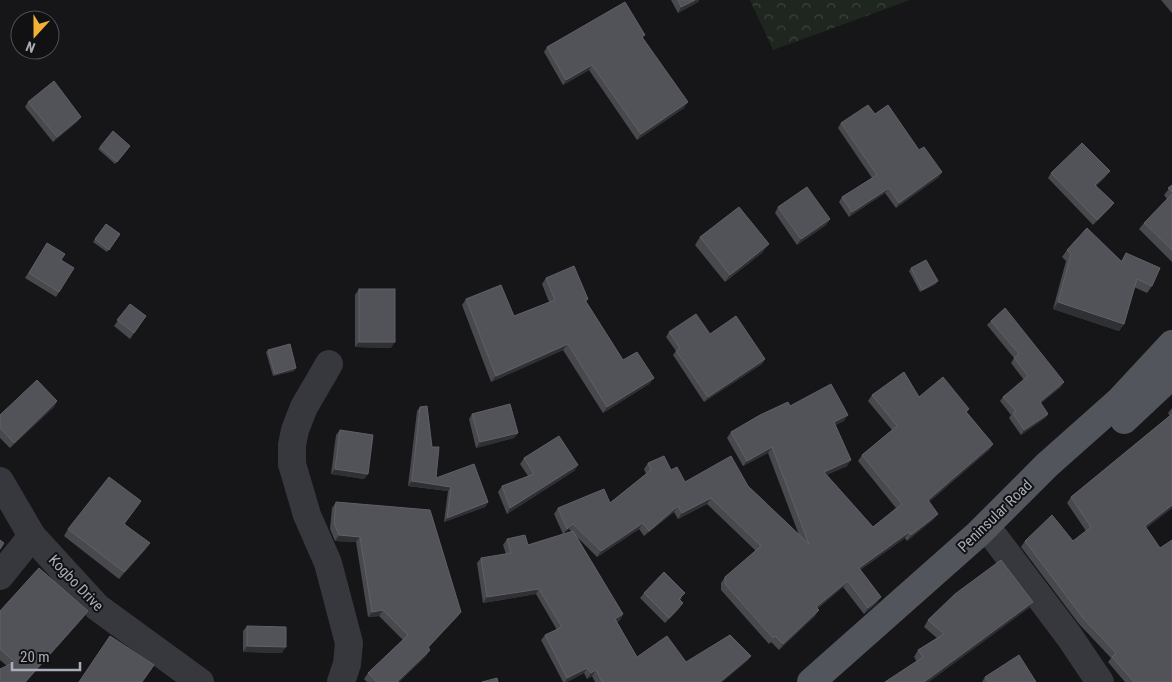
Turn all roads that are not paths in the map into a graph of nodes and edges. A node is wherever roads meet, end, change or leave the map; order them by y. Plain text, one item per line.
1 (1172, 344) edge
2 (329, 364) dead end
3 (1172, 375) edge
4 (0, 481) edge
5 (32, 536) junction
6 (994, 538) junction
7 (0, 576) edge
8 (200, 682) edge
9 (341, 682) edge
10 (811, 682) edge
11 (836, 682) edge
12 (1100, 682) edge

1 - 10 main road, Peninsular Road
2 - 9 street
3 - 6 main road, Peninsular Road
4 - 5 street, Kogbo Drive
5 - 7 street
5 - 8 street, Kogbo Drive
6 - 11 main road, Peninsular Road
6 - 12 street

